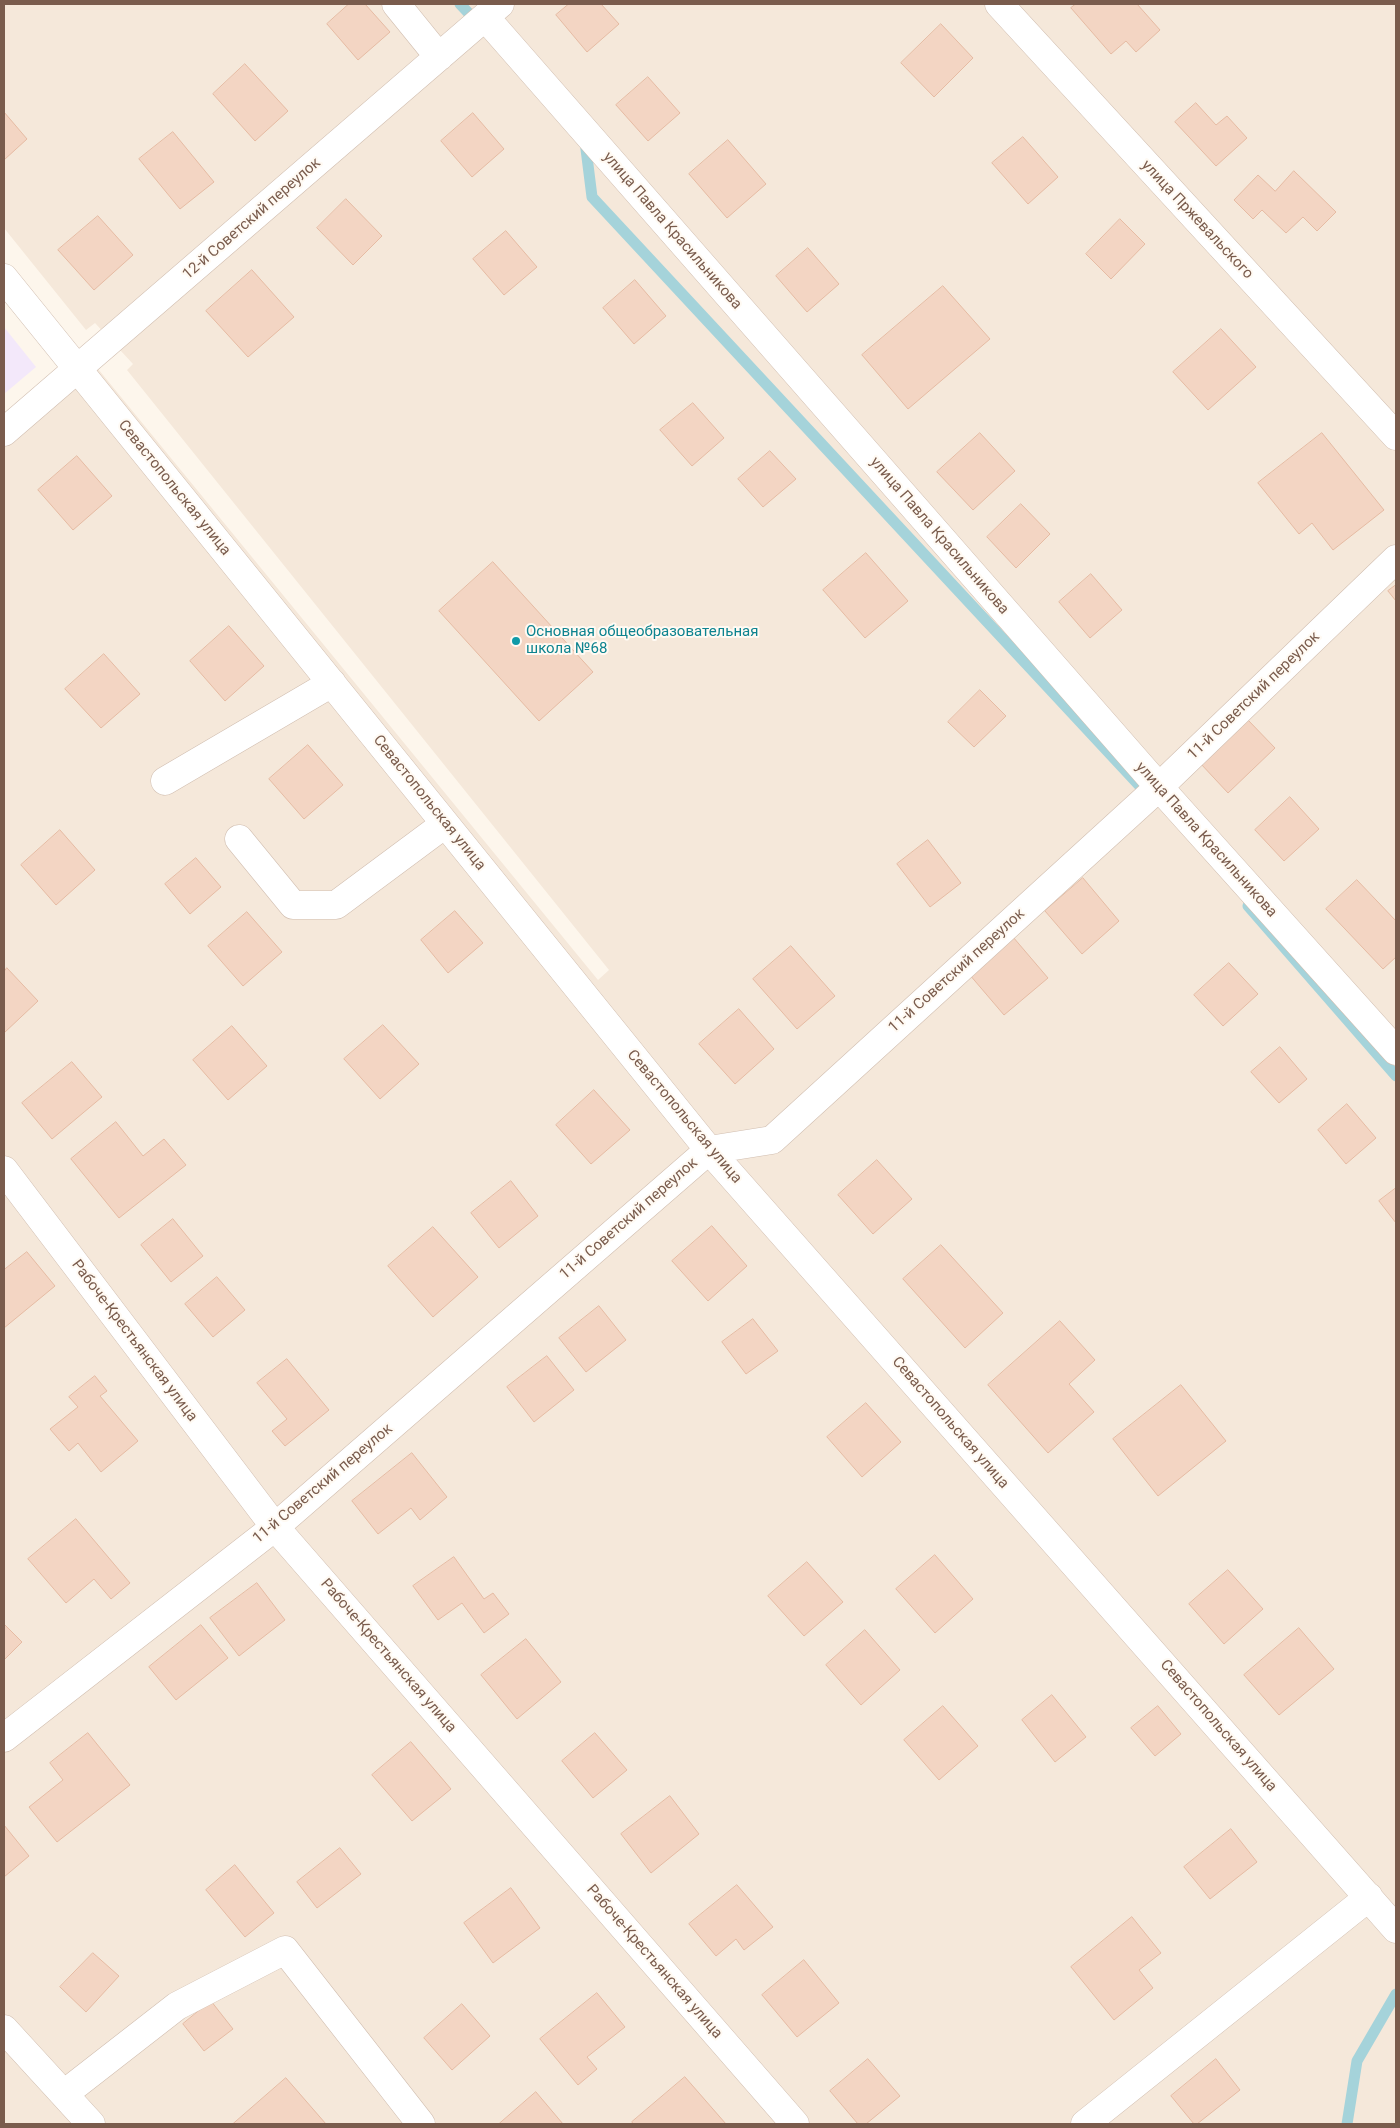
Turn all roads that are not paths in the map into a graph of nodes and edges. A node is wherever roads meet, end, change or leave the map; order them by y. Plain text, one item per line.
1 (396, 4) edge
2 (999, 4) edge
3 (493, 10) edge
4 (439, 57) junction
5 (4, 278) edge
6 (78, 370) junction
7 (4, 432) edge
8 (1396, 436) edge
9 (1396, 559) edge
10 (332, 683) junction
11 (165, 781) dead end
12 (1159, 787) junction
13 (445, 824) junction
14 (238, 839) dead end
15 (1396, 1051) edge
16 (709, 1150) junction
17 (4, 1170) edge
18 (275, 1527) junction
19 (4, 1738) edge
20 (1369, 1897) junction
21 (1396, 1929) edge
22 (4, 2029) edge
23 (64, 2094) junction
24 (91, 2124) edge
25 (421, 2124) edge
26 (795, 2124) edge
27 (1085, 2124) edge

1 - 4 street
2 - 8 street, улица Пржевальского
3 - 4 street, 12-й Советский переулок
3 - 12 street, улица Павла Красильникова
4 - 6 street, 12-й Советский переулок
5 - 6 street, Севастопольская улица
6 - 7 street, 12-й Советский переулок
6 - 10 street, Севастопольская улица
9 - 12 street, 11-й Советский переулок
10 - 11 street
10 - 13 street, Севастопольская улица
12 - 15 street, улица Павла Красильникова
12 - 16 street, 11-й Советский переулок
13 - 14 street
13 - 16 street, Севастопольская улица
16 - 18 street, 11-й Советский переулок
16 - 20 street, Севастопольская улица
17 - 18 street, Рабоче-Крестьянская улица
18 - 19 street, 11-й Советский переулок
18 - 26 street, Рабоче-Крестьянская улица
20 - 21 street, Севастопольская улица
20 - 27 street
22 - 23 street
23 - 24 street
23 - 25 street

